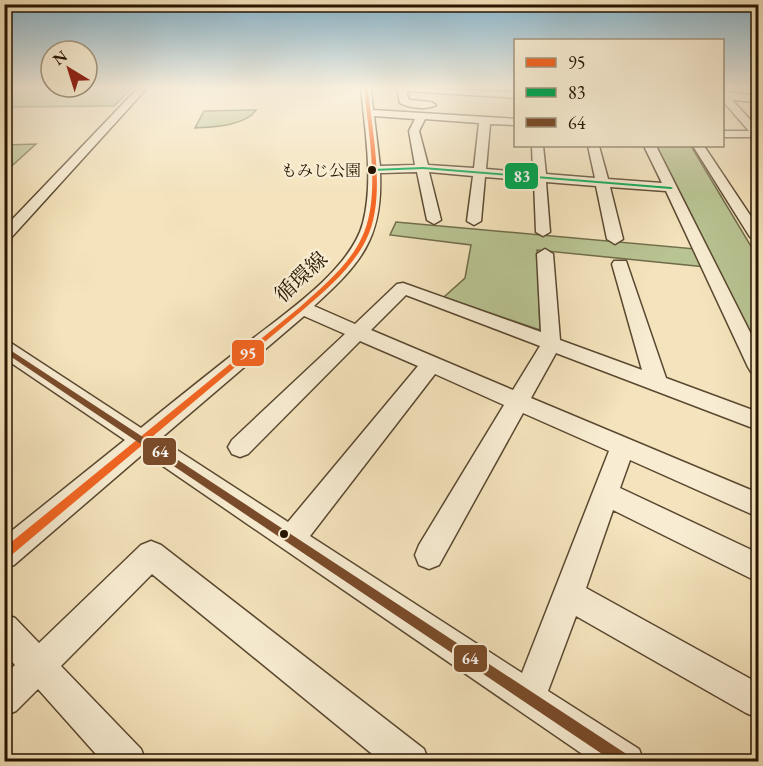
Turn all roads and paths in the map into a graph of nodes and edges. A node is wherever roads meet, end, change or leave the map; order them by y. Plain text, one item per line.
1 (110, 124) edge
2 (369, 124) edge
3 (417, 124) edge
4 (484, 124) edge
5 (724, 134) edge
6 (759, 134) edge
7 (538, 147) edge
8 (594, 147) edge
9 (650, 147) edge
10 (699, 147) edge
11 (423, 168) junction
12 (372, 170) junction
13 (478, 172) junction
14 (540, 178) junction
15 (603, 183) junction
16 (671, 188) junction
17 (751, 215) edge
18 (434, 220) dead end
19 (474, 221) dead end
20 (4, 237) edge
21 (759, 237) edge
22 (615, 239) dead end
23 (620, 264) dead end
24 (302, 308) junction
25 (359, 331) junction
26 (551, 344) junction
27 (4, 348) edge
28 (432, 363) junction
29 (759, 367) edge
30 (657, 384) junction
31 (519, 401) junction
32 (759, 421) edge
33 (143, 439) junction
34 (623, 446) junction
35 (240, 447) dead end
36 (606, 493) junction
37 (759, 505) edge
38 (292, 538) junction
39 (4, 555) edge
40 (429, 555) dead end
41 (759, 567) edge
42 (570, 595) junction
43 (4, 630) edge
44 (37, 666) junction
45 (529, 697) junction
46 (4, 699) edge
47 (759, 701) edge
48 (611, 757) edge
49 (128, 762) edge
50 (411, 762) edge

1 - 20 street
2 - 12 street, 循環線
3 - 11 street
4 - 13 street
5 - 6 street
7 - 14 street
8 - 15 street
9 - 16 street
10 - 17 street
11 - 12 street
11 - 13 street
11 - 18 street
12 - 24 street, 循環線
13 - 14 street
13 - 19 street
14 - 15 street
14 - 26 street
15 - 16 street
15 - 22 street
16 - 29 street
17 - 21 street
23 - 30 street
24 - 25 street
24 - 33 street, 循環線
25 - 26 street
25 - 28 street
25 - 35 street
26 - 30 street
26 - 31 street
27 - 33 street
28 - 31 street
28 - 38 street
30 - 32 street
31 - 34 street
31 - 40 street
33 - 38 street
33 - 39 street, 循環線
34 - 36 street
34 - 37 street
36 - 41 street
36 - 42 street
38 - 45 street
42 - 45 street
42 - 47 street
43 - 44 street
44 - 46 street
44 - 49 street
44 - 50 street
45 - 48 street

